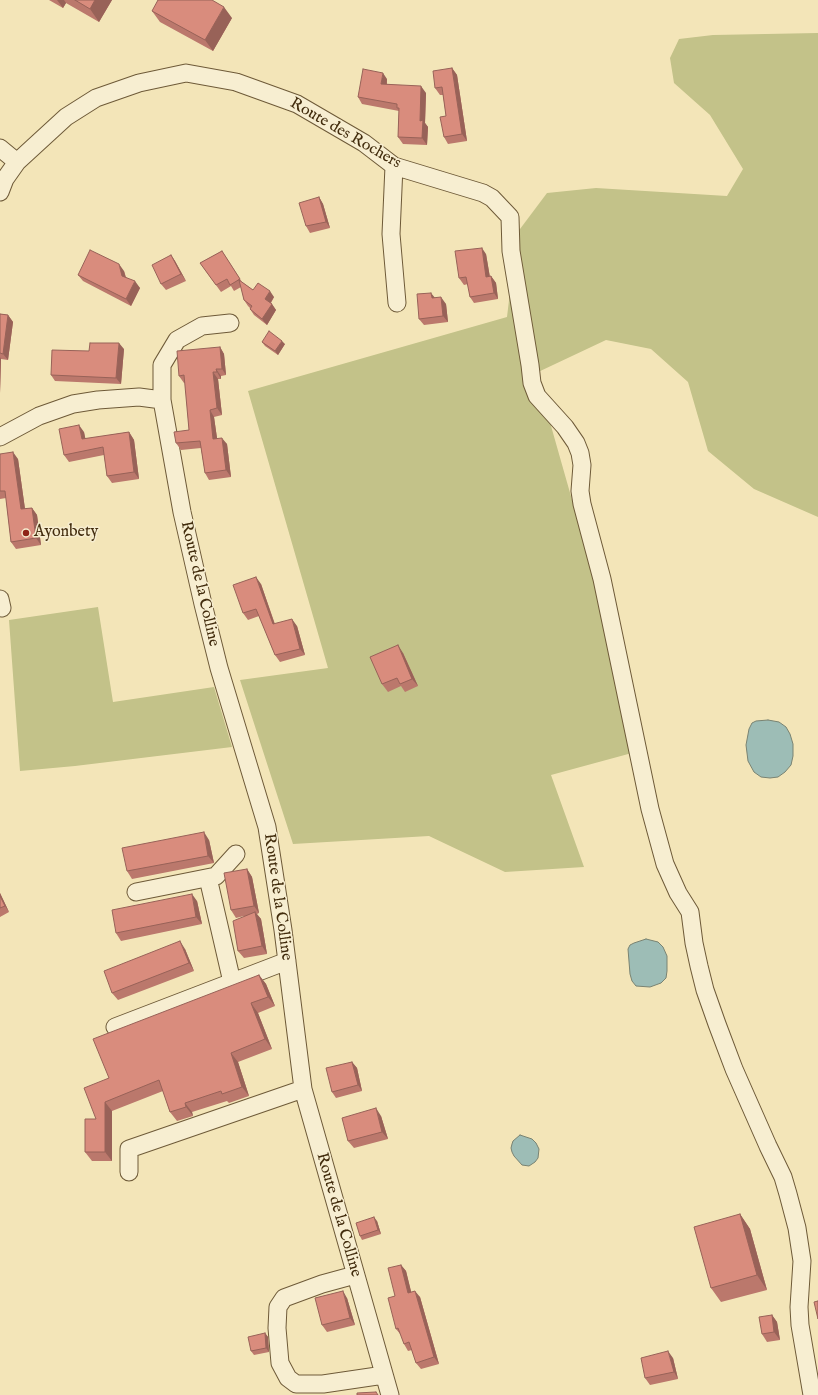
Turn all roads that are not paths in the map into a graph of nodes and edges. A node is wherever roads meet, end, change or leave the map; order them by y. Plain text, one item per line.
1 (0, 148) edge
2 (17, 162) junction
3 (394, 166) junction
4 (0, 192) edge
5 (397, 303) dead end
6 (230, 323) dead end
7 (162, 400) junction
8 (0, 437) edge
9 (236, 854) dead end
10 (208, 878) junction
11 (136, 892) dead end
12 (287, 961) junction
13 (232, 982) junction
14 (115, 1027) dead end
15 (303, 1089) junction
16 (129, 1172) dead end
17 (355, 1275) junction
18 (384, 1375) junction
19 (390, 1395) edge
20 (812, 1395) edge

1 - 2 street
2 - 3 street, Route des Rochers
2 - 4 street, Route des Rochers
3 - 5 street
3 - 20 street, Route des Rochers
6 - 7 street, Route de la Colline
7 - 8 street
7 - 12 street, Route de la Colline
9 - 10 street
10 - 11 street
10 - 13 street
12 - 13 street
12 - 15 street, Route de la Colline
13 - 14 street
15 - 16 street
15 - 17 street, Route de la Colline
17 - 18 street, Route de la Colline
17 - 18 street
18 - 19 street, Route de la Colline

